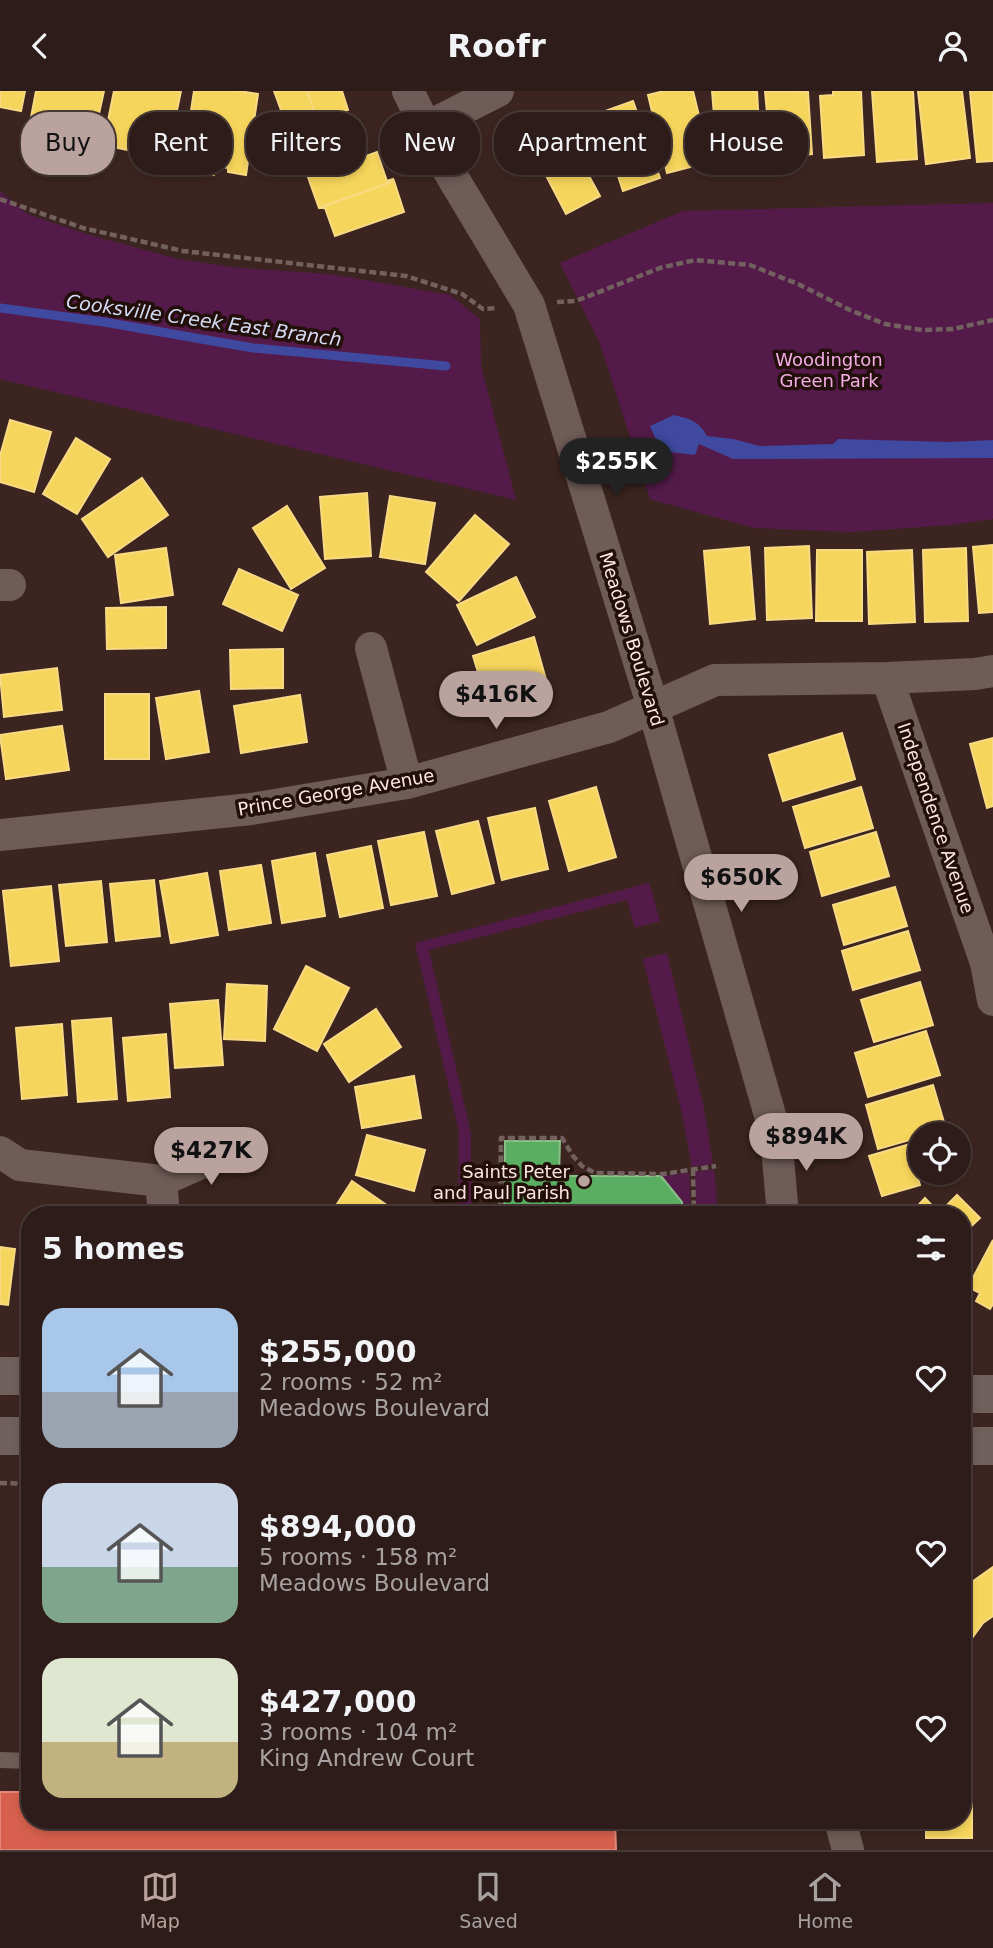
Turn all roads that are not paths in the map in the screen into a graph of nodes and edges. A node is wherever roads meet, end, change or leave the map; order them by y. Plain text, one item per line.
1 (408, 91) edge
2 (498, 91) edge
3 (419, 112) edge
4 (457, 112) edge
5 (451, 175) edge
6 (371, 648) dead end
7 (993, 671) edge
8 (887, 678) junction
9 (653, 708) junction
10 (407, 783) junction
11 (0, 835) edge
12 (993, 1000) edge
13 (241, 1146) dead end
14 (0, 1152) edge
15 (161, 1181) junction
16 (163, 1206) edge
17 (782, 1206) edge
18 (21, 1375) edge
19 (0, 1376) edge
20 (971, 1394) edge
21 (993, 1394) edge
22 (0, 1436) edge
23 (21, 1436) edge
24 (971, 1446) edge
25 (993, 1446) edge
26 (0, 1760) edge
27 (21, 1761) edge
28 (842, 1829) edge
29 (848, 1850) edge

1 - 3 street, Meadows Boulevard
2 - 4 street
5 - 9 street, Meadows Boulevard
6 - 10 street
7 - 8 street, Prince George Avenue
8 - 9 street, Prince George Avenue
8 - 12 street, Independence Avenue
9 - 10 street, Prince George Avenue
9 - 17 street, Meadows Boulevard
10 - 11 street, Prince George Avenue
13 - 15 street
14 - 15 street
15 - 16 street
18 - 19 street
20 - 21 street
22 - 23 street
24 - 25 street
26 - 27 lane
28 - 29 street

